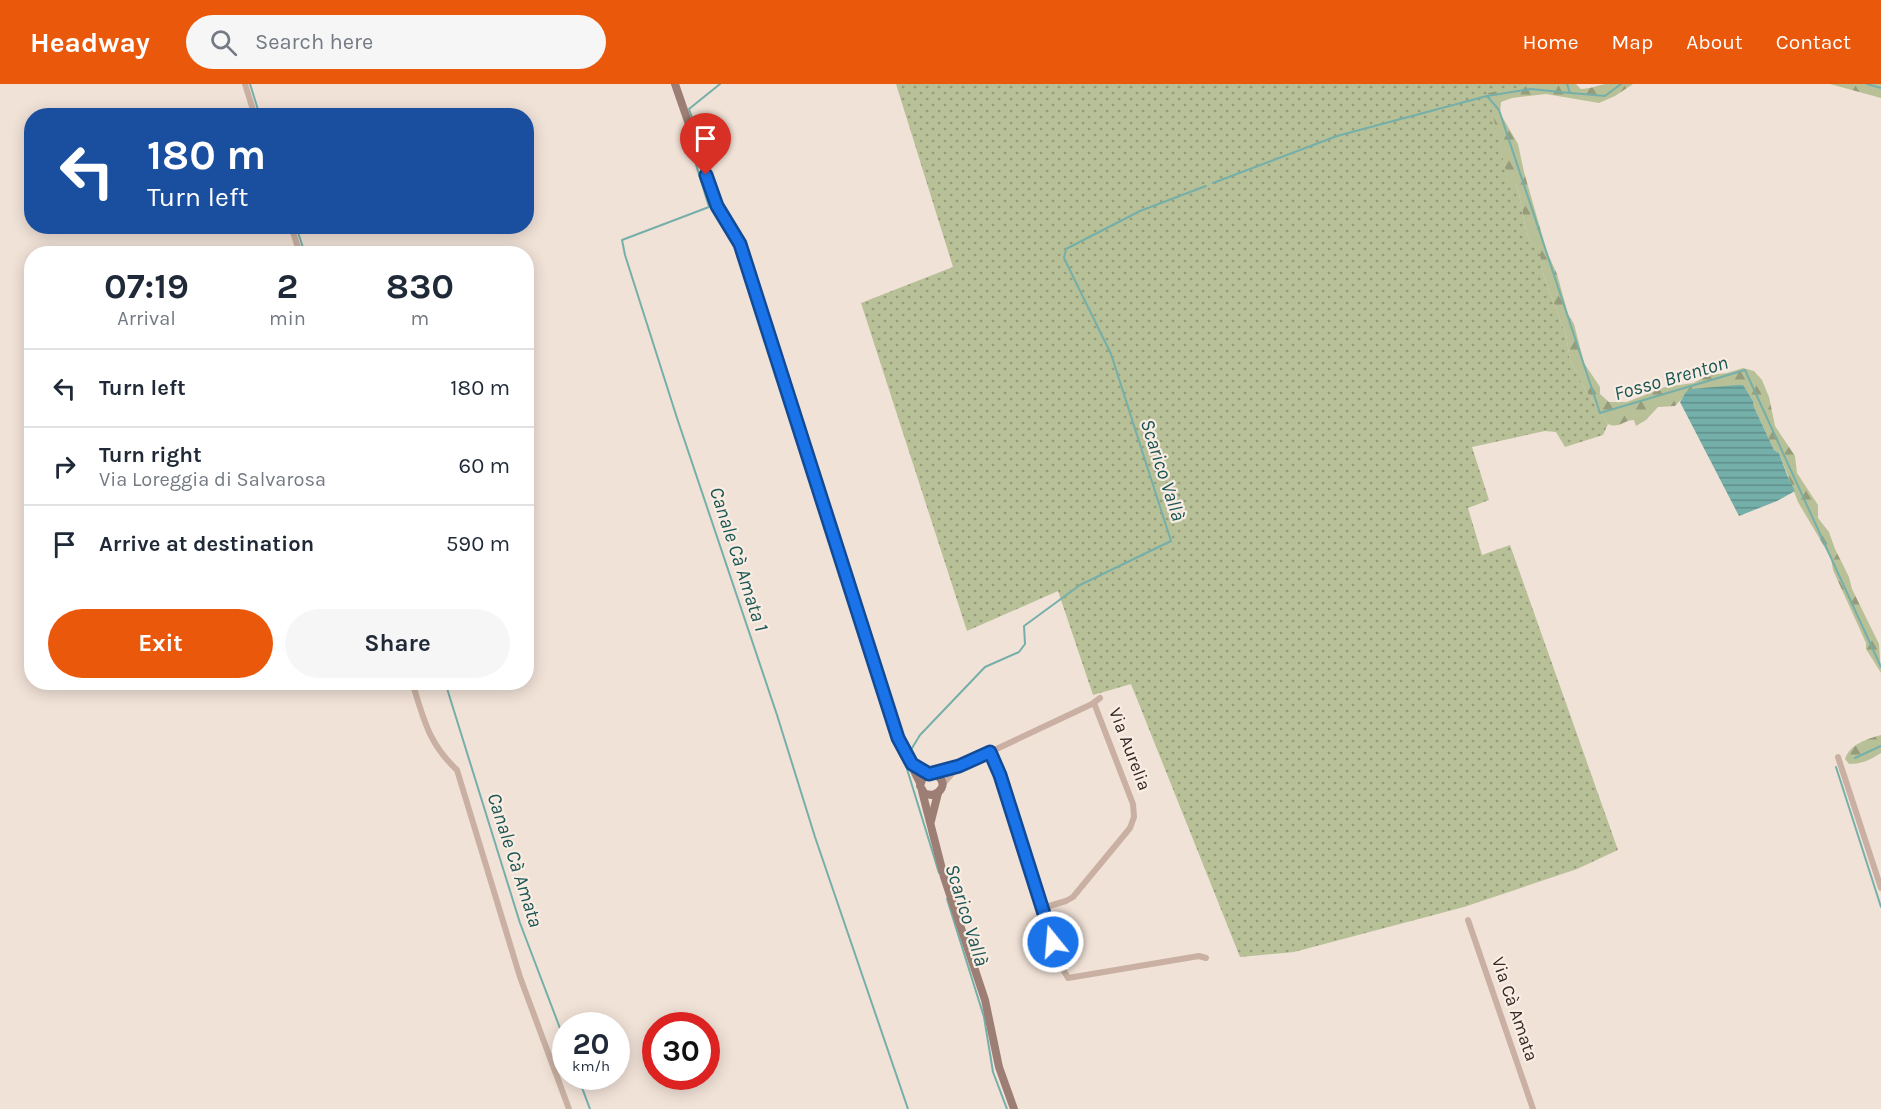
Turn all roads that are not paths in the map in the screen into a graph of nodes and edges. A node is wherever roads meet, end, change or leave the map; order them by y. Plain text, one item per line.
1 (245, 84) edge
2 (675, 84) edge
3 (252, 108) edge
4 (415, 690) edge
5 (990, 752) junction
6 (1838, 757) dead end
7 (909, 760) junction
8 (959, 766) junction
9 (931, 774) junction
10 (921, 787) junction
11 (940, 789) junction
12 (931, 822) junction
13 (1881, 888) edge
14 (1042, 908) junction
15 (1468, 920) dead end
16 (1206, 958) dead end
17 (1012, 1105) edge
18 (569, 1109) edge
19 (1533, 1109) edge

1 - 3 street
2 - 7 street
4 - 18 street
5 - 8 street
5 - 14 street
5 - 14 street, Via Aurelia
6 - 13 street
7 - 9 street
7 - 10 street
8 - 9 street
8 - 11 street
9 - 10 street
9 - 11 street
10 - 11 street
10 - 12 street
11 - 12 street
12 - 17 street
14 - 16 street
15 - 19 street, Via Cà Amata

